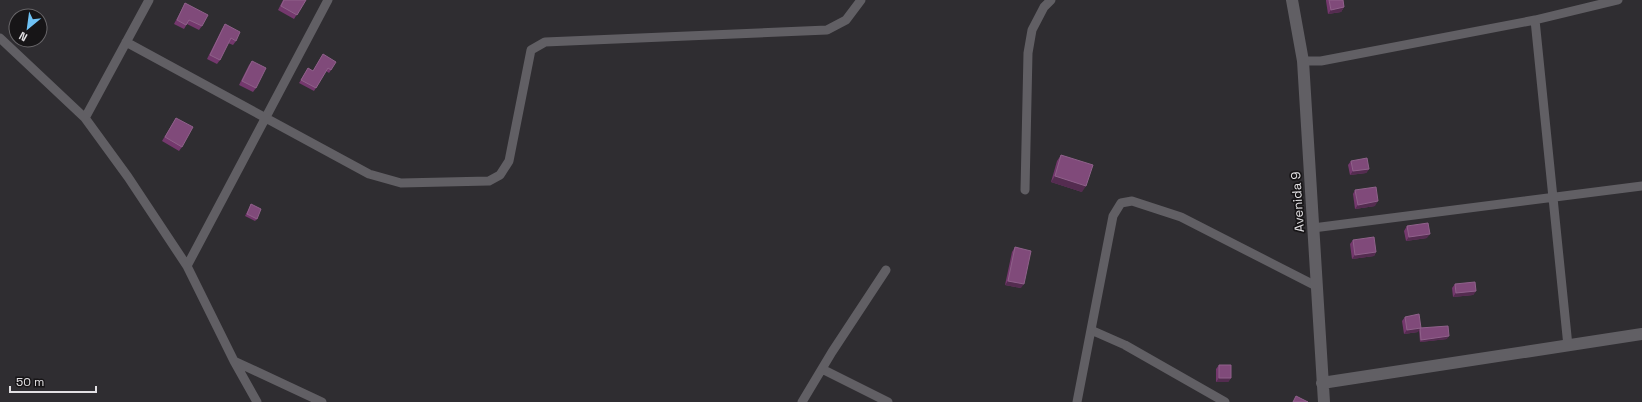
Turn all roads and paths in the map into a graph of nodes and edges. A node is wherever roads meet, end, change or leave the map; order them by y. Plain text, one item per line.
1 (149, 0) edge
2 (328, 0) edge
3 (861, 0) edge
4 (1051, 0) edge
5 (1292, 0) edge
6 (1618, 0) edge
7 (1535, 20) junction
8 (0, 38) edge
9 (126, 42) junction
10 (1302, 61) junction
11 (85, 118) junction
12 (266, 119) junction
13 (1642, 186) edge
14 (1025, 190) dead end
15 (1551, 197) junction
16 (1313, 228) junction
17 (187, 266) junction
18 (886, 270) dead end
19 (1316, 286) junction
20 (1091, 330) junction
21 (1642, 334) edge
22 (1568, 346) junction
23 (234, 361) junction
24 (822, 369) junction
25 (1322, 383) junction
26 (257, 402) edge
27 (322, 402) edge
28 (802, 402) edge
29 (888, 402) edge
30 (1077, 402) edge
31 (1225, 402) edge
32 (1324, 402) edge

1 - 9 street
2 - 12 street
3 - 12 street
4 - 14 street
5 - 10 main road, Avenida 9
6 - 7 street
7 - 10 street
7 - 15 street
8 - 11 street
9 - 11 street
9 - 12 street
10 - 16 main road, Avenida 9
11 - 17 street
12 - 17 street
13 - 15 street
15 - 16 street
15 - 22 street
16 - 19 main road, Avenida 9
17 - 23 street
18 - 24 street
19 - 20 street
19 - 25 main road, Avenida 9
20 - 30 street
20 - 31 street
21 - 22 main road
22 - 25 main road
23 - 26 street
23 - 27 street
24 - 28 street
24 - 29 street
25 - 32 main road, Avenida 9

